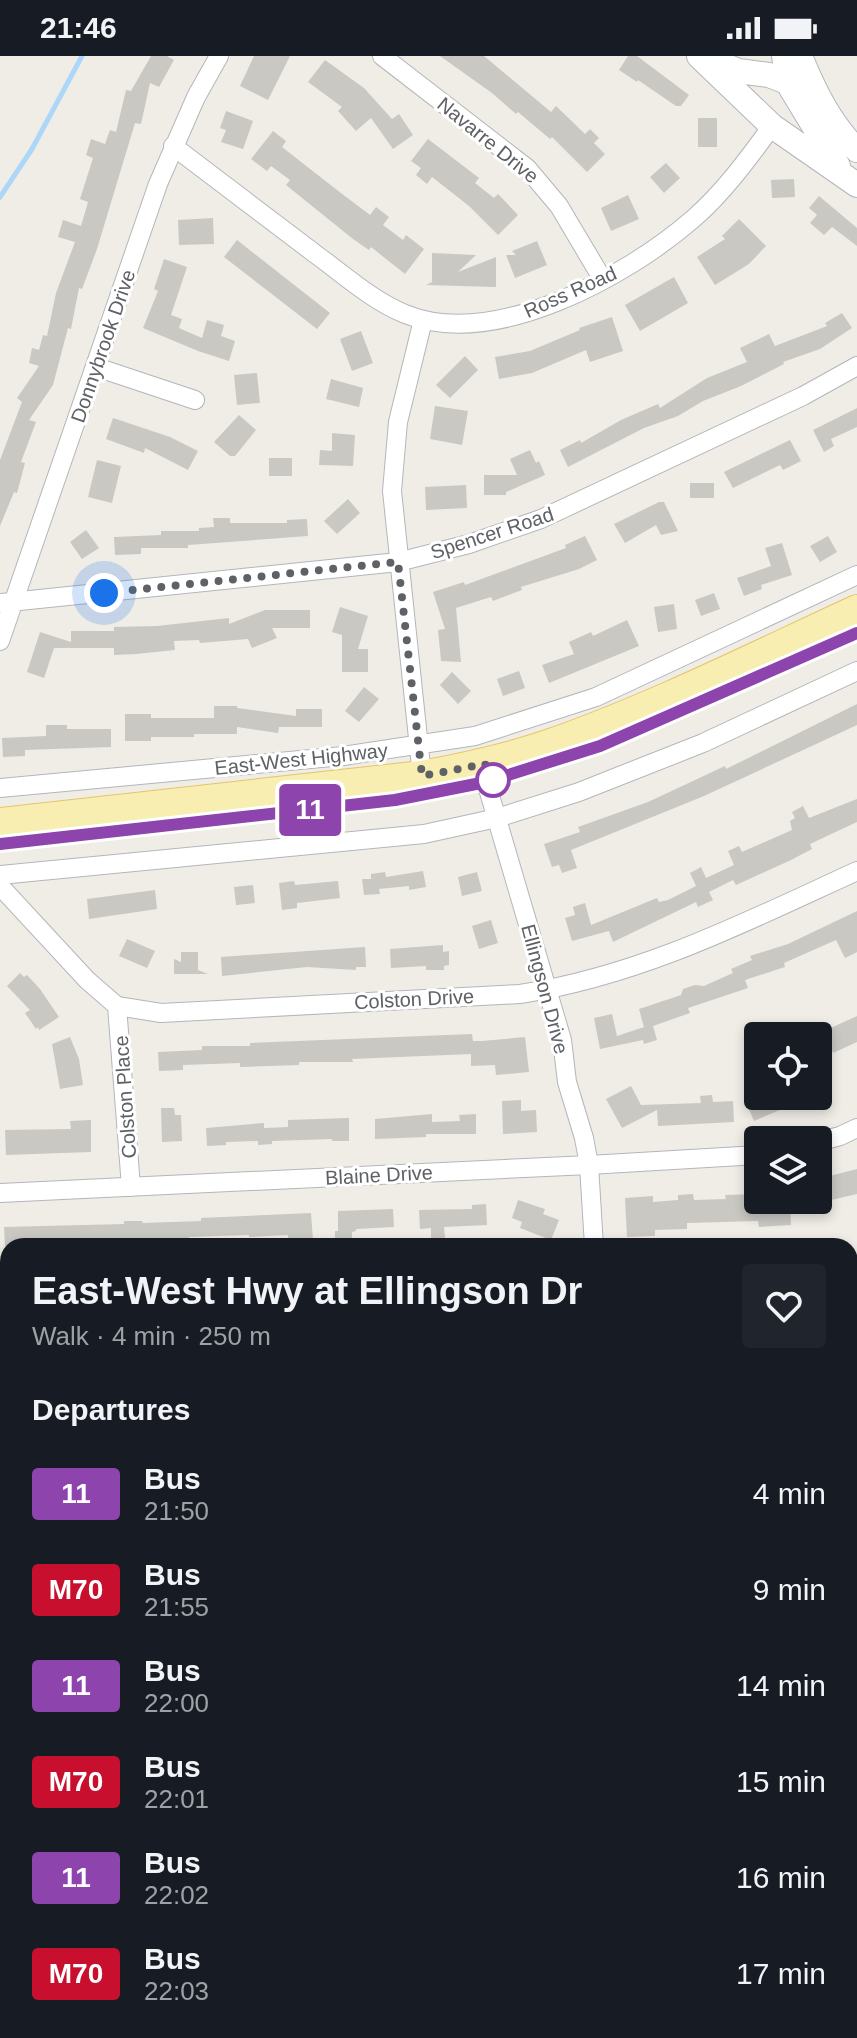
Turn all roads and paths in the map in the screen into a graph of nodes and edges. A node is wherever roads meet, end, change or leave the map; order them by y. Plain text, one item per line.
1 (219, 56) edge
2 (382, 56) edge
3 (702, 56) edge
4 (784, 56) edge
5 (800, 56) edge
6 (789, 85) junction
7 (817, 94) junction
8 (772, 126) junction
9 (173, 146) junction
10 (857, 150) edge
11 (850, 180) edge
12 (603, 280) junction
13 (423, 320) junction
14 (857, 366) edge
15 (96, 367) junction
16 (195, 400) dead end
17 (398, 562) junction
18 (857, 575) edge
19 (7, 602) edge
20 (857, 610) edge
21 (857, 633) edge
22 (0, 641) edge
23 (857, 671) edge
24 (418, 746) junction
25 (422, 776) junction
26 (486, 782) junction
27 (0, 788) edge
28 (497, 818) junction
29 (0, 823) edge
30 (0, 844) edge
31 (857, 871) edge
32 (0, 875) edge
33 (0, 886) edge
34 (548, 989) junction
35 (117, 1006) junction
36 (857, 1128) edge
37 (832, 1138) edge
38 (744, 1156) edge
39 (589, 1165) junction
40 (131, 1187) junction
41 (0, 1193) edge
42 (594, 1238) edge

1 - 9 street, Donnybrook Drive
2 - 12 street, Navarre Drive
3 - 6 street
3 - 8 street
4 - 6 street
5 - 7 street
6 - 7 street
6 - 11 street
7 - 10 street
8 - 11 street
8 - 12 street, Ross Road
9 - 13 street, Ross Road
9 - 15 street, Donnybrook Drive
12 - 13 street, Ross Road
13 - 17 street
14 - 17 street, Spencer Road
15 - 16 street
15 - 19 street, Donnybrook Drive
17 - 19 street, Spencer Road
17 - 24 street
18 - 24 street, East-West Highway
19 - 22 street, Donnybrook Drive
20 - 25 main road, East-West Highway
21 - 26 main road
23 - 28 street
24 - 25 street
24 - 27 street, East-West Highway
25 - 29 main road, East-West Highway
26 - 28 street, Ellingson Drive
26 - 30 main road
28 - 32 street
28 - 34 street, Ellingson Drive
31 - 34 street, Colston Drive
33 - 35 street
34 - 35 street, Colston Drive
34 - 39 street, Ellingson Drive
35 - 40 street, Colston Place
36 - 37 street
38 - 39 street, Blaine Drive
39 - 40 street, Blaine Drive
39 - 42 street, Ellingson Drive
40 - 41 street, Blaine Drive

